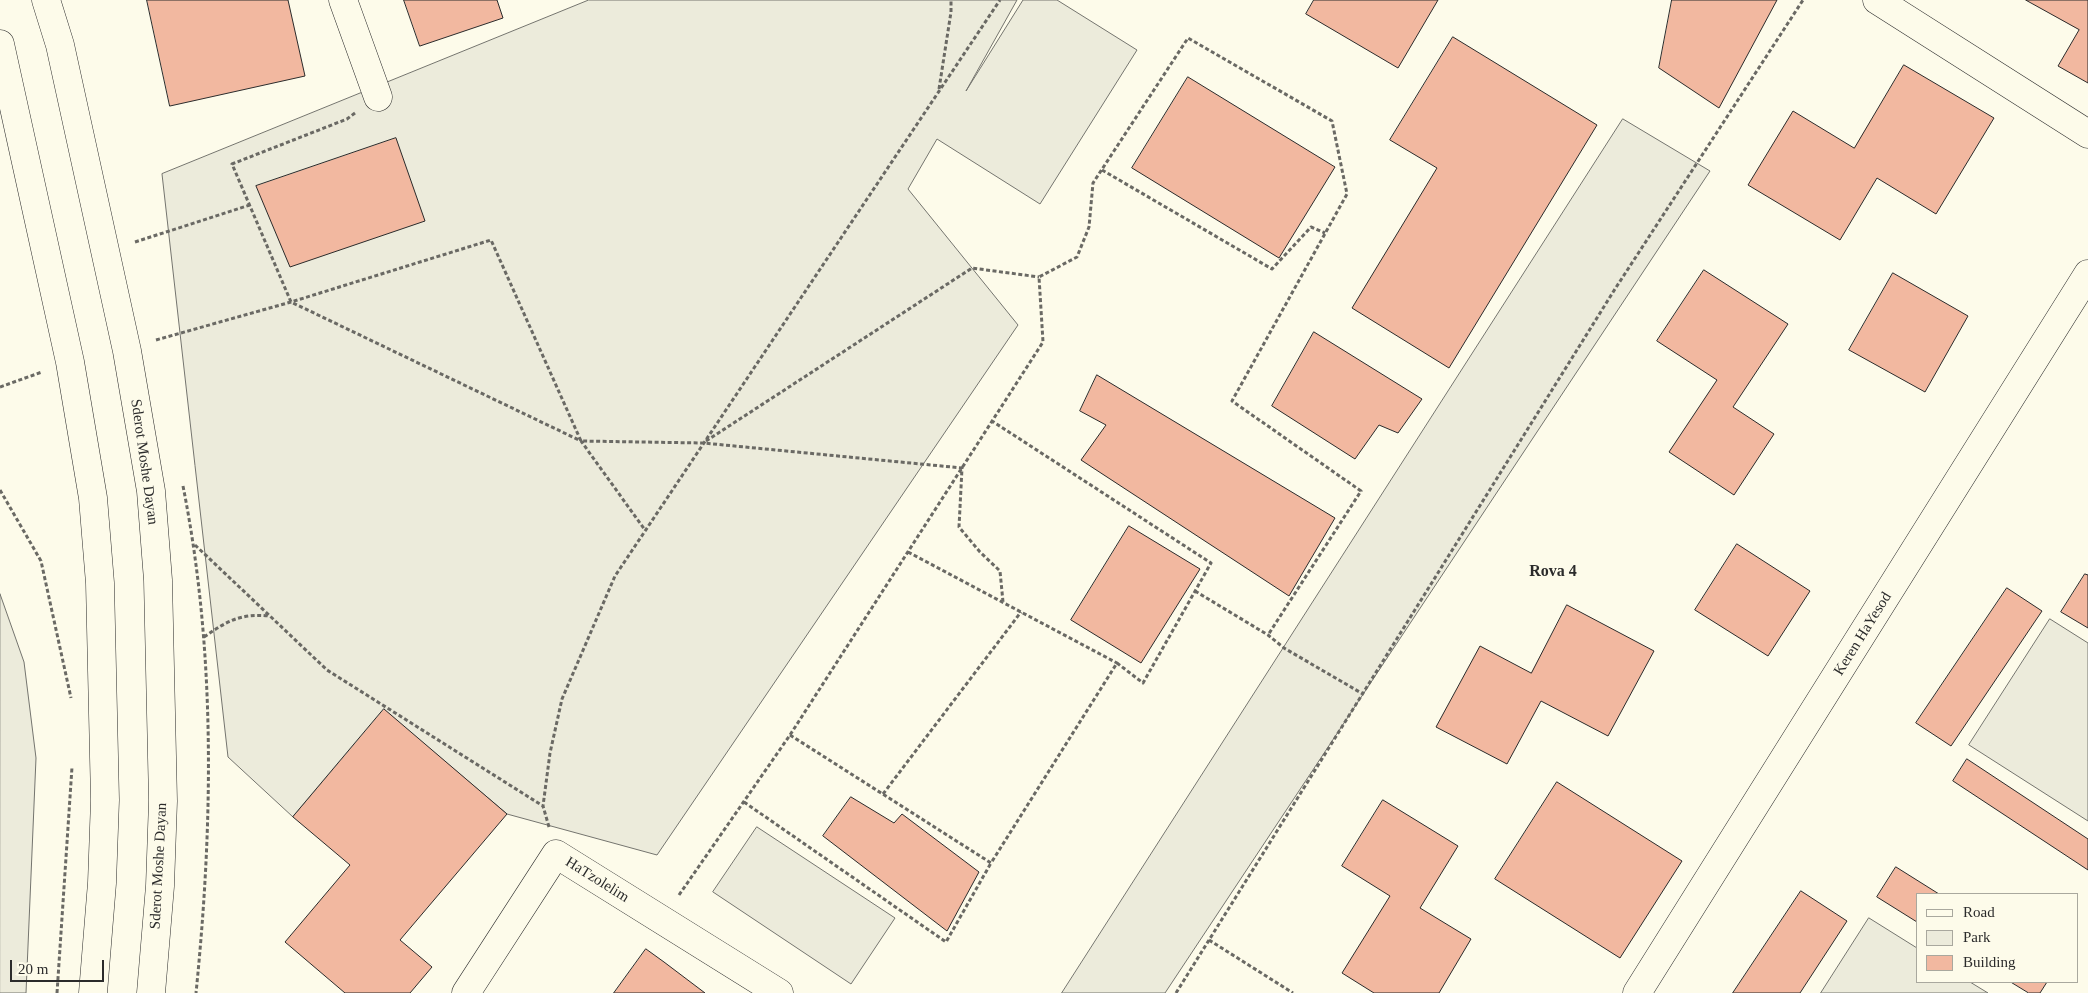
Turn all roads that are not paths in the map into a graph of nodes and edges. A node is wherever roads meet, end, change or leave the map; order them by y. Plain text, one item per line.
1 (46, 0) edge
2 (343, 0) edge
3 (1877, 0) edge
4 (0, 44) edge
5 (378, 97) road end
6 (2088, 134) edge
7 (2088, 274) edge
8 (93, 993) edge
9 (151, 993) edge
10 (466, 993) edge
11 (779, 993) edge
12 (1637, 993) edge

1 - 9 main road, Sderot Moshe Dayan
2 - 5 main road
3 - 6 main road
4 - 8 main road
7 - 12 main road, Keren HaYesod
10 - 11 main road, HaTzolelim

